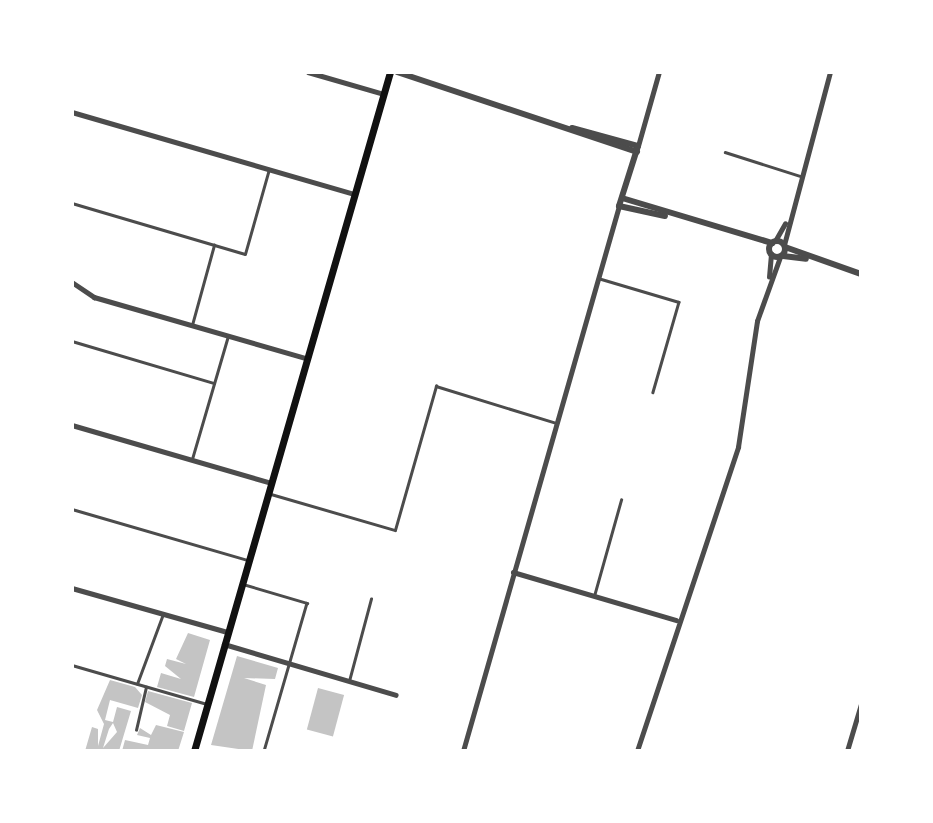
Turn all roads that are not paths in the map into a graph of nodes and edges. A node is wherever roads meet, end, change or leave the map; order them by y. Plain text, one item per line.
1 (308, 72) edge
2 (390, 72) edge
3 (397, 72) edge
4 (659, 72) edge
5 (830, 72) edge
6 (384, 94) junction
7 (72, 112) edge
8 (637, 149) junction
9 (725, 152) dead end
10 (269, 169) junction
11 (800, 176) junction
12 (354, 194) junction
13 (622, 198) junction
14 (72, 203) edge
15 (620, 206) junction
16 (666, 216) junction
17 (786, 223) junction
18 (746, 240) junction
19 (773, 242) junction
20 (214, 244) junction
21 (785, 246) junction
22 (770, 253) junction
23 (781, 256) junction
24 (811, 259) junction
25 (861, 274) edge
26 (598, 278) junction
27 (769, 281) junction
28 (72, 282) edge
29 (192, 325) junction
30 (228, 336) junction
31 (72, 341) edge
32 (306, 358) junction
33 (214, 383) junction
34 (653, 392) dead end
35 (556, 423) junction
36 (72, 425) edge
37 (192, 459) junction
38 (271, 483) junction
39 (268, 493) junction
40 (621, 500) dead end
41 (72, 509) edge
42 (248, 561) junction
43 (513, 572) junction
44 (242, 584) junction
45 (72, 588) edge
46 (594, 596) junction
47 (371, 599) dead end
48 (163, 614) junction
49 (676, 620) junction
50 (228, 632) junction
51 (224, 645) junction
52 (289, 663) junction
53 (72, 665) edge
54 (349, 681) junction
55 (137, 684) junction
56 (146, 687) junction
57 (396, 695) dead end
58 (207, 704) junction
59 (861, 704) edge
60 (136, 730) dead end
61 (194, 751) edge
62 (264, 751) edge
63 (463, 751) edge
64 (637, 751) edge
65 (847, 751) edge

1 - 6 street
2 - 6 main road
3 - 8 street
4 - 8 street
5 - 11 street
6 - 12 main road
7 - 10 street
8 - 13 street
9 - 11 lane
10 - 12 street
10 - 20 lane
11 - 17 street
12 - 32 main road
13 - 15 street
13 - 16 street
14 - 20 lane
15 - 16 street
15 - 26 street
16 - 18 street
17 - 19 street
17 - 21 street
18 - 19 street
18 - 22 street
19 - 21 street
19 - 22 street
20 - 29 lane
21 - 23 street
21 - 24 street
22 - 23 street
22 - 27 street
23 - 24 street
23 - 27 street
24 - 25 street
26 - 34 lane
26 - 35 street
27 - 49 street
28 - 29 street
29 - 30 street
30 - 32 street
30 - 33 lane
31 - 33 lane
32 - 38 main road
33 - 37 lane
35 - 39 lane
35 - 43 street
36 - 37 street
37 - 38 street
38 - 39 main road
39 - 42 main road
40 - 46 lane
41 - 42 lane
42 - 44 main road
43 - 46 street
43 - 63 street
44 - 50 main road
44 - 52 lane
45 - 48 street
46 - 49 street
47 - 54 lane
48 - 50 street
48 - 55 lane
49 - 64 street
50 - 51 main road
51 - 52 street
51 - 58 main road
52 - 54 street
52 - 62 lane
53 - 55 lane
54 - 57 street
55 - 56 lane
56 - 58 lane
56 - 60 lane
58 - 61 main road
59 - 65 street

